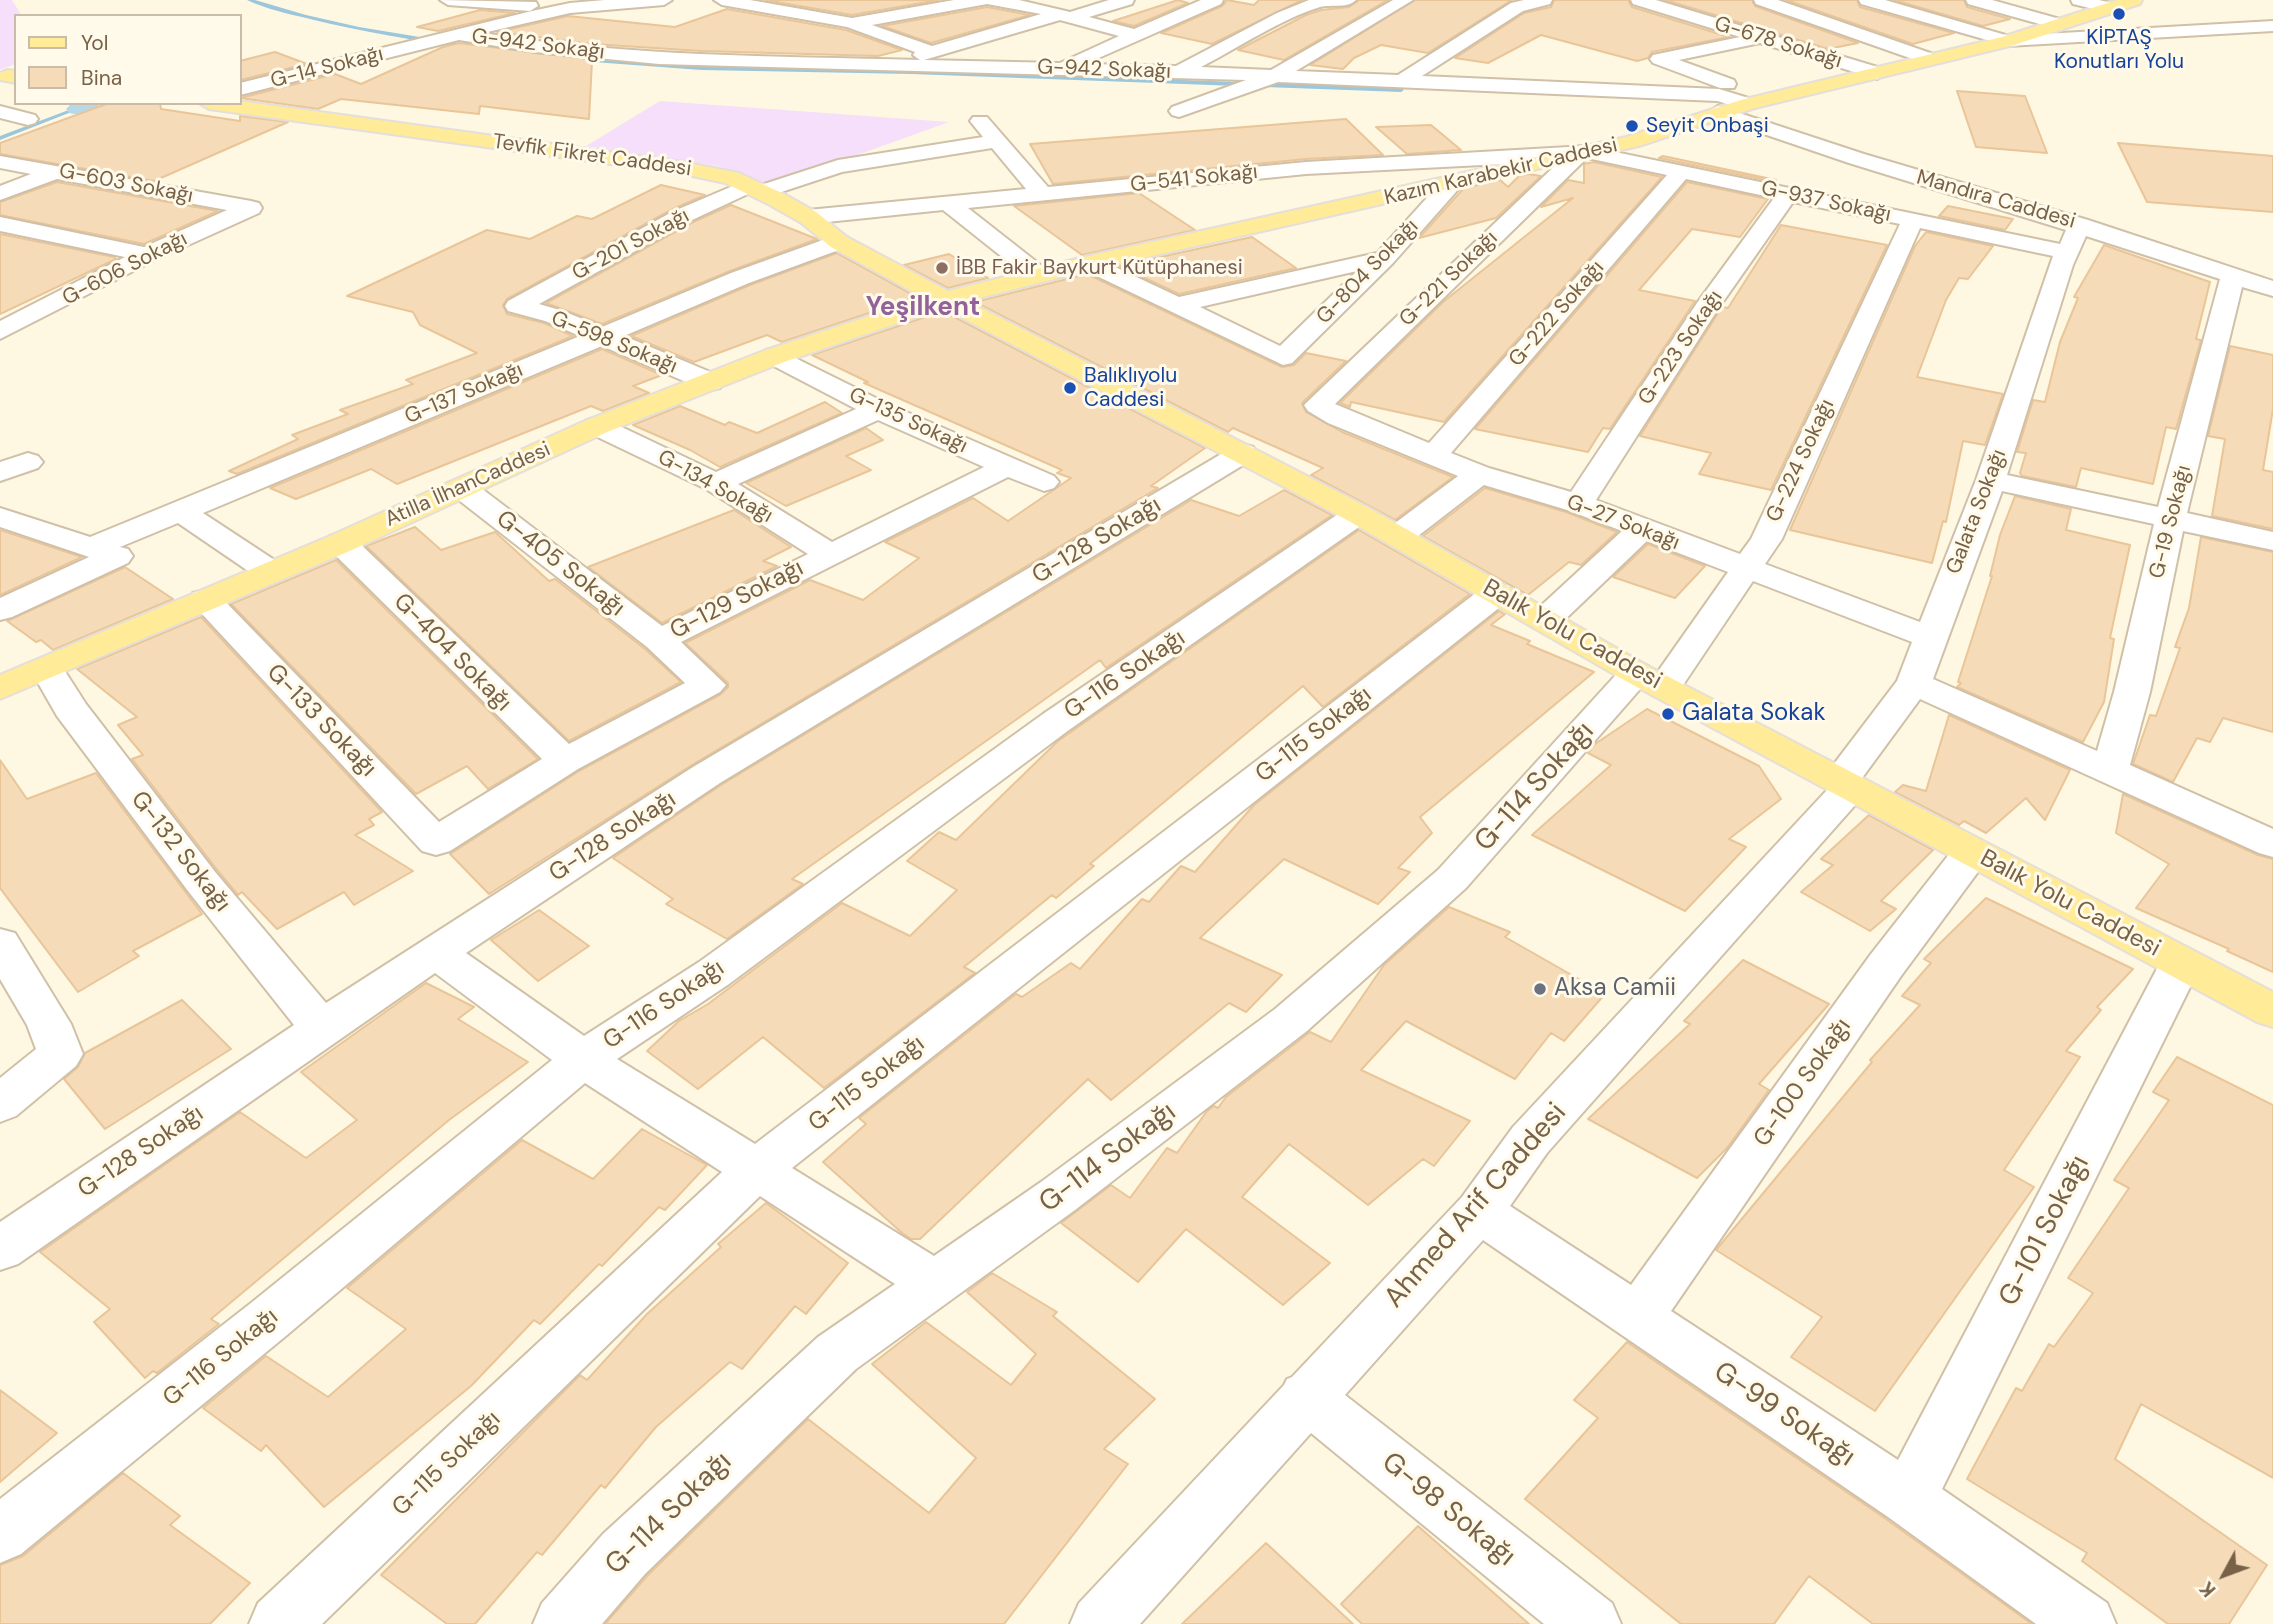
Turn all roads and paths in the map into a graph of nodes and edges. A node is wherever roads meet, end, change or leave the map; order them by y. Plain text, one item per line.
1 (448, 0) edge
2 (664, 0) edge
3 (722, 0) edge
4 (806, 0) edge
5 (982, 0) edge
6 (991, 0) edge
7 (1126, 0) edge
8 (1215, 0) edge
9 (1348, 0) edge
10 (1405, 0) edge
11 (1496, 0) edge
12 (1544, 0) edge
13 (1639, 0) edge
14 (1762, 0) edge
15 (1867, 0) edge
16 (1974, 0) edge
17 (2079, 0) edge
18 (2134, 0) edge
19 (512, 2) edge
20 (1517, 7) junction
21 (570, 8) junction
22 (2110, 8) junction
23 (889, 16) junction
24 (1063, 16) junction
25 (850, 23) junction
26 (2061, 25) junction
27 (2273, 26) edge
28 (1136, 35) junction
29 (456, 36) junction
30 (1760, 37) junction
31 (2008, 41) junction
32 (931, 52) junction
33 (1930, 60) junction
34 (897, 64) junction
35 (1057, 68) junction
36 (1179, 72) junction
37 (1877, 73) junction
38 (1268, 78) junction
39 (1399, 82) junction
40 (242, 89) edge
41 (1718, 104) junction
42 (224, 105) edge
43 (1179, 111) dead end
44 (0, 112) edge
45 (28, 119) dead end
46 (979, 120) dead end
47 (997, 141) junction
48 (1583, 153) junction
49 (0, 162) edge
50 (58, 171) junction
51 (1681, 172) junction
52 (1452, 184) junction
53 (754, 189) junction
54 (0, 193) edge
55 (1042, 194) junction
56 (1788, 194) junction
57 (948, 203) junction
58 (251, 208) joint
59 (808, 217) junction
60 (1913, 220) junction
61 (0, 224) edge
62 (2080, 226) junction
63 (839, 243) junction
64 (2066, 252) junction
65 (147, 256) junction
66 (1385, 258) junction
67 (1088, 263) junction
68 (2273, 268) edge
69 (1039, 275) junction
70 (2233, 275) junction
71 (2273, 289) edge
72 (943, 300) junction
73 (10, 302) dead end
74 (1178, 305) junction
75 (517, 306) joint
76 (42, 311) junction
77 (0, 331) edge
78 (599, 337) junction
79 (775, 356) junction
80 (710, 382) junction
81 (1318, 405) joint
82 (878, 410) junction
83 (597, 426) junction
84 (1243, 453) junction
85 (1433, 456) junction
86 (28, 462) dead end
87 (1007, 466) junction
88 (0, 472) edge
89 (1479, 474) junction
90 (1992, 480) junction
91 (1044, 482) dead end
92 (716, 483) junction
93 (462, 488) junction
94 (1578, 504) junction
95 (181, 512) junction
96 (1358, 514) junction
97 (0, 517) edge
98 (2170, 520) junction
99 (1642, 529) junction
100 (1398, 536) junction
101 (2273, 541) edge
102 (341, 542) junction
103 (90, 548) junction
104 (829, 554) junction
105 (1747, 570) junction
106 (271, 572) junction
107 (1497, 593) junction
108 (205, 600) junction
109 (0, 610) edge
110 (1545, 621) junction
111 (1929, 637) junction
112 (659, 640) junction
113 (47, 669) junction
114 (1651, 680) junction
115 (1914, 683) junction
116 (0, 688) edge
117 (565, 761) junction
118 (2110, 769) junction
119 (1846, 784) junction
120 (2264, 829) edge
121 (436, 842) joint
122 (1972, 852) junction
123 (0, 943) edge
124 (437, 953) junction
125 (2181, 963) junction
126 (2273, 1011) edge
127 (321, 1028) junction
128 (583, 1059) junction
129 (0, 1104) edge
130 (757, 1170) junction
131 (1479, 1211) junction
132 (0, 1249) edge
133 (935, 1283) junction
134 (1637, 1317) junction
135 (1306, 1396) junction
136 (1908, 1498) junction
137 (0, 1535) edge
138 (279, 1624) edge
139 (563, 1624) edge
140 (1100, 1624) edge
141 (1591, 1624) edge
142 (2086, 1624) edge

1 - 19 street
2 - 21 street
3 - 25 street
4 - 23 street
5 - 23 street
6 - 24 street
7 - 24 street
8 - 28 street
9 - 36 street
10 - 38 street
11 - 20 street
12 - 20 street
13 - 30 street, G-678 Sokağı
14 - 33 street
15 - 31 street
16 - 26 street
17 - 22 street
18 - 22 main road, Kazım Karabekir Caddesi
19 - 21 street
20 - 39 street
21 - 29 street
22 - 26 main road, Kazım Karabekir Caddesi
23 - 25 street
24 - 28 street
24 - 32 street
25 - 32 street
26 - 31 main road, Kazım Karabekir Caddesi
27 - 31 street
28 - 35 street
29 - 34 street, G-942 Sokağı
29 - 40 street, G-14 Sokağı
30 - 37 street, G-678 Sokağı
30 - 41 street
31 - 33 main road, Kazım Karabekir Caddesi
32 - 34 street
33 - 37 main road, Kazım Karabekir Caddesi
34 - 35 street, G-942 Sokağı
35 - 36 street, G-942 Sokağı
36 - 38 street, G-942 Sokağı
37 - 41 main road, Kazım Karabekir Caddesi
38 - 39 street, G-942 Sokağı
38 - 43 street
39 - 41 street, G-942 Sokağı
41 - 48 main road, Kazım Karabekir Caddesi
41 - 62 street, Mandıra Caddesi
42 - 53 main road, Tevfik Fikret Caddesi
44 - 45 street
46 - 47 street
47 - 53 street, G-201 Sokağı
47 - 55 street
48 - 51 street, G-937 Sokağı
48 - 52 main road, Kazım Karabekir Caddesi
48 - 55 street, G-541 Sokağı
48 - 81 street, G-221 Sokağı
49 - 50 street, G-603 Sokağı
50 - 54 street
50 - 58 street, G-603 Sokağı
51 - 56 street, G-937 Sokağı
51 - 85 street, G-222 Sokağı
52 - 66 street, G-804 Sokağı
52 - 67 main road, Kazım Karabekir Caddesi
53 - 59 main road, Tevfik Fikret Caddesi
53 - 75 street, G-201 Sokağı
55 - 57 street, G-541 Sokağı
56 - 60 street, G-937 Sokağı
56 - 94 street, G-223 Sokağı
57 - 59 street, G-541 Sokağı
57 - 69 street
58 - 65 street, G-606 Sokağı
59 - 63 main road, Tevfik Fikret Caddesi
60 - 64 street, G-937 Sokağı
60 - 105 street, G-224 Sokağı
61 - 65 street
62 - 64 street, Galata Sokağı
62 - 70 street, Mandıra Caddesi
63 - 72 main road, Tevfik Fikret Caddesi
63 - 78 street, G-137 Sokağı
64 - 90 street, Galata Sokağı
65 - 76 street, G-606 Sokağı
66 - 74 street
66 - 74 street, G-804 Sokağı
67 - 69 main road, Kazım Karabekir Caddesi
67 - 74 street
68 - 70 street
69 - 72 main road, Kazım Karabekir Caddesi
70 - 71 street, Mandıra Caddesi
70 - 98 street, G-19 Sokağı
72 - 79 main road, Atilla İlhanCaddesi
72 - 84 main road, Balık Yolu Caddesi
73 - 76 street
75 - 78 street, G-598 Sokağı
76 - 77 street, G-606 Sokağı
78 - 80 street, G-598 Sokağı
78 - 95 street, G-137 Sokağı
79 - 80 main road, Atilla İlhanCaddesi
79 - 82 street, G-135 Sokağı
80 - 83 main road, Atilla İlhanCaddesi
81 - 85 street, G-27 Sokağı
82 - 87 street, G-135 Sokağı
82 - 92 street
83 - 92 street, G-134 Sokağı
83 - 93 main road, Atilla İlhanCaddesi
84 - 96 main road, Balık Yolu Caddesi
84 - 124 street, G-128 Sokağı
85 - 89 street, G-27 Sokağı
86 - 88 street
87 - 91 street, G-135 Sokağı
87 - 104 street, G-129 Sokağı
89 - 94 street, G-27 Sokağı
89 - 100 street
90 - 98 street
90 - 111 street, Galata Sokağı
92 - 104 street, G-134 Sokağı
93 - 102 main road, Atilla İlhanCaddesi
93 - 112 street, G-405 Sokağı
94 - 99 street, G-27 Sokağı
95 - 103 street, G-137 Sokağı
95 - 106 street
96 - 100 main road, Balık Yolu Caddesi
96 - 128 street, G-116 Sokağı
97 - 103 street
98 - 101 street
98 - 118 street, G-19 Sokağı
99 - 105 street, G-27 Sokağı
99 - 110 street
100 - 107 main road, Balık Yolu Caddesi
102 - 106 main road, Atilla İlhanCaddesi
102 - 117 street, G-404 Sokağı
103 - 109 street
104 - 112 street, G-129 Sokağı
105 - 111 street, G-27 Sokağı
105 - 114 street, G-224 Sokağı
106 - 108 main road, Atilla İlhanCaddesi
107 - 110 main road, Balık Yolu Caddesi
107 - 130 street, G-115 Sokağı
108 - 113 main road, Atilla İlhanCaddesi
108 - 121 street, G-133 Sokağı
110 - 114 main road, Balık Yolu Caddesi
111 - 115 street, Galata Sokağı
112 - 117 street, G-129 Sokağı
113 - 116 main road, Atilla İlhanCaddesi
113 - 127 street, G-132 Sokağı
114 - 119 main road, Balık Yolu Caddesi
114 - 133 street, G-114 Sokağı
115 - 118 street
115 - 119 street, Galata Sokağı
117 - 121 street, G-129 Sokağı
118 - 120 street
119 - 122 main road, Balık Yolu Caddesi
119 - 131 street, Ahmed Arif Caddesi
122 - 125 main road, Balık Yolu Caddesi
122 - 134 street, G-100 Sokağı
123 - 129 street
124 - 127 street, G-128 Sokağı
124 - 128 street
125 - 126 main road, Balık Yolu Caddesi
125 - 136 street, G-101 Sokağı
127 - 132 street, G-128 Sokağı
128 - 130 street
128 - 137 street, G-116 Sokağı
130 - 133 street
130 - 138 street, G-115 Sokağı
131 - 134 street, G-99 Sokağı
131 - 135 street, Ahmed Arif Caddesi
133 - 139 street, G-114 Sokağı
134 - 136 street, G-99 Sokağı
135 - 140 street, Ahmed Arif Caddesi
135 - 141 street, G-98 Sokağı
136 - 142 street, G-99 Sokağı

